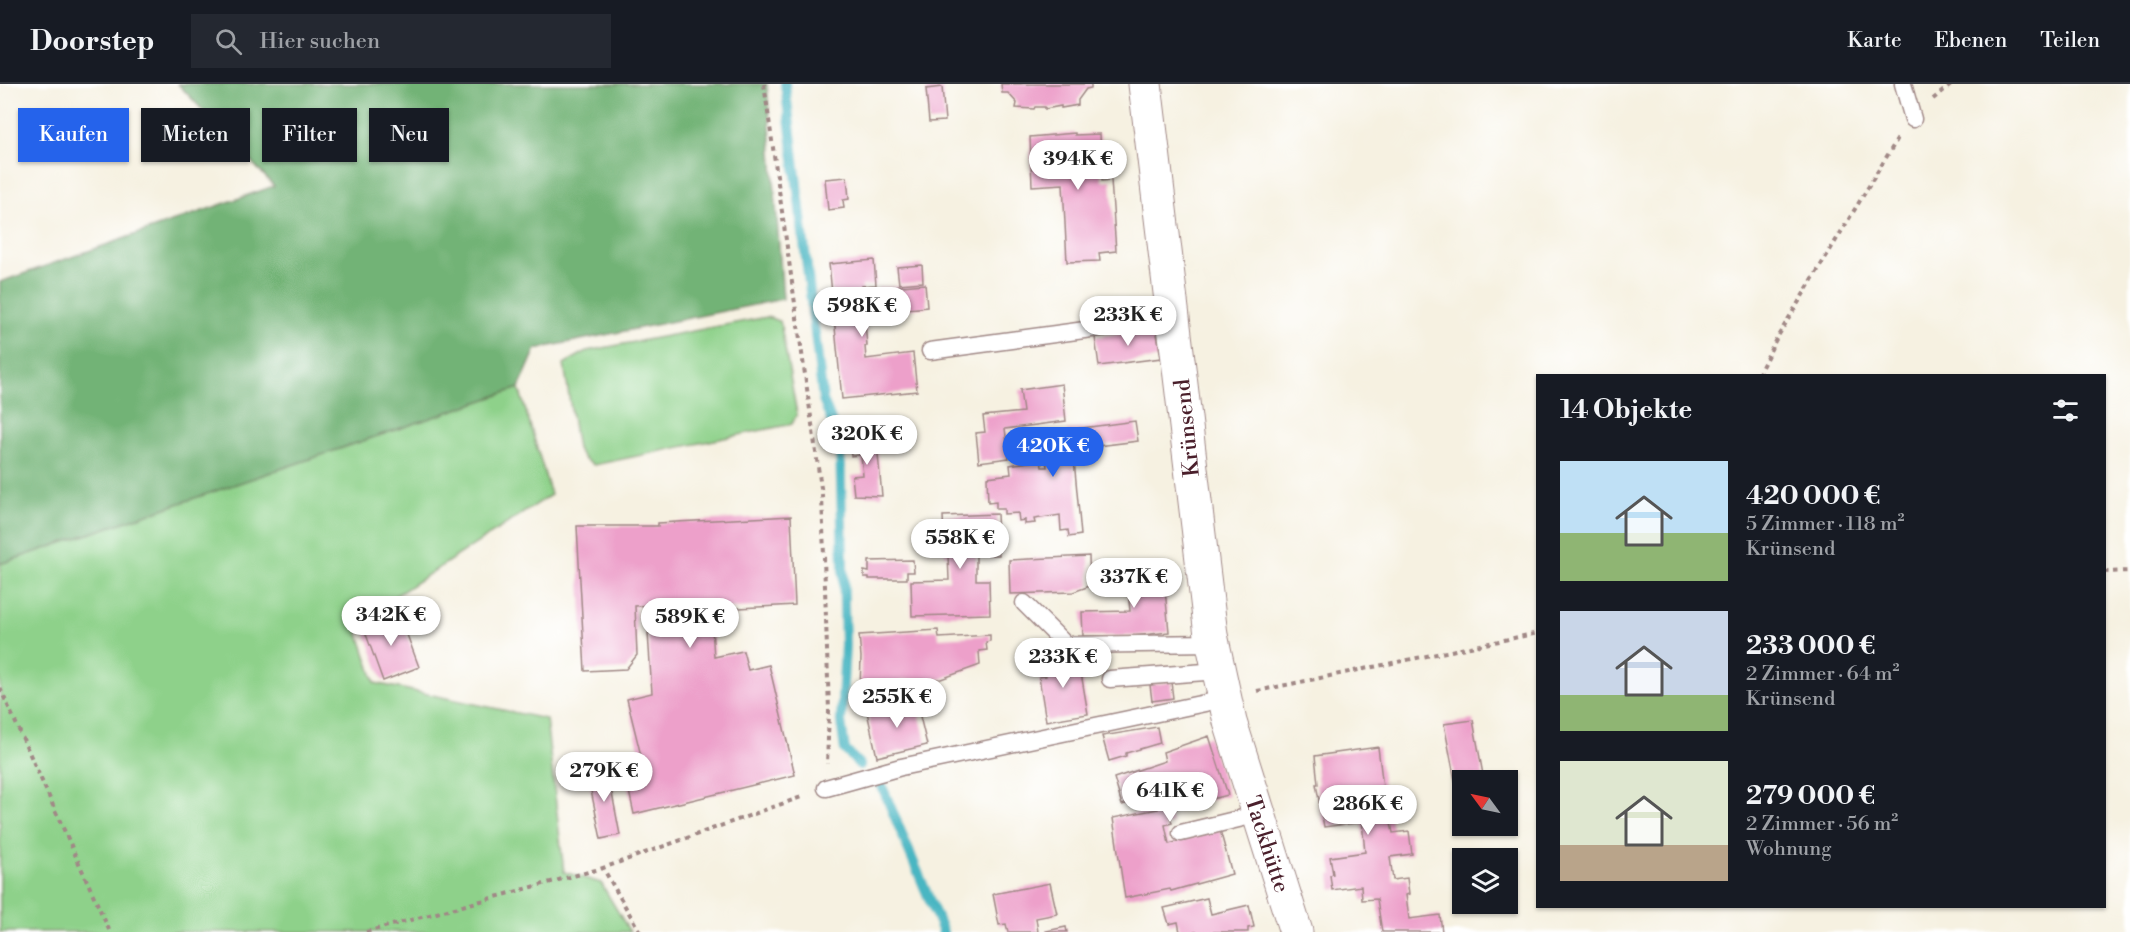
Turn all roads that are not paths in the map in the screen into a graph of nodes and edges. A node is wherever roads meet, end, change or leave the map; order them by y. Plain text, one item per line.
1 (1145, 84) edge
2 (1903, 84) edge
3 (1913, 119) road end
4 (1173, 318) junction
5 (930, 351) dead end
6 (1024, 603) dead end
7 (1110, 680) dead end
8 (1222, 684) junction
9 (826, 788) road end
10 (1259, 814) junction
11 (1181, 833) dead end
12 (1296, 932) edge

1 - 4 street, Krünsend
2 - 3 lane
4 - 5 lane
4 - 8 street, Krünsend
6 - 8 lane
7 - 8 lane
8 - 9 lane
8 - 10 street, Tackhütte
10 - 11 lane
10 - 12 street, Tackhütte

